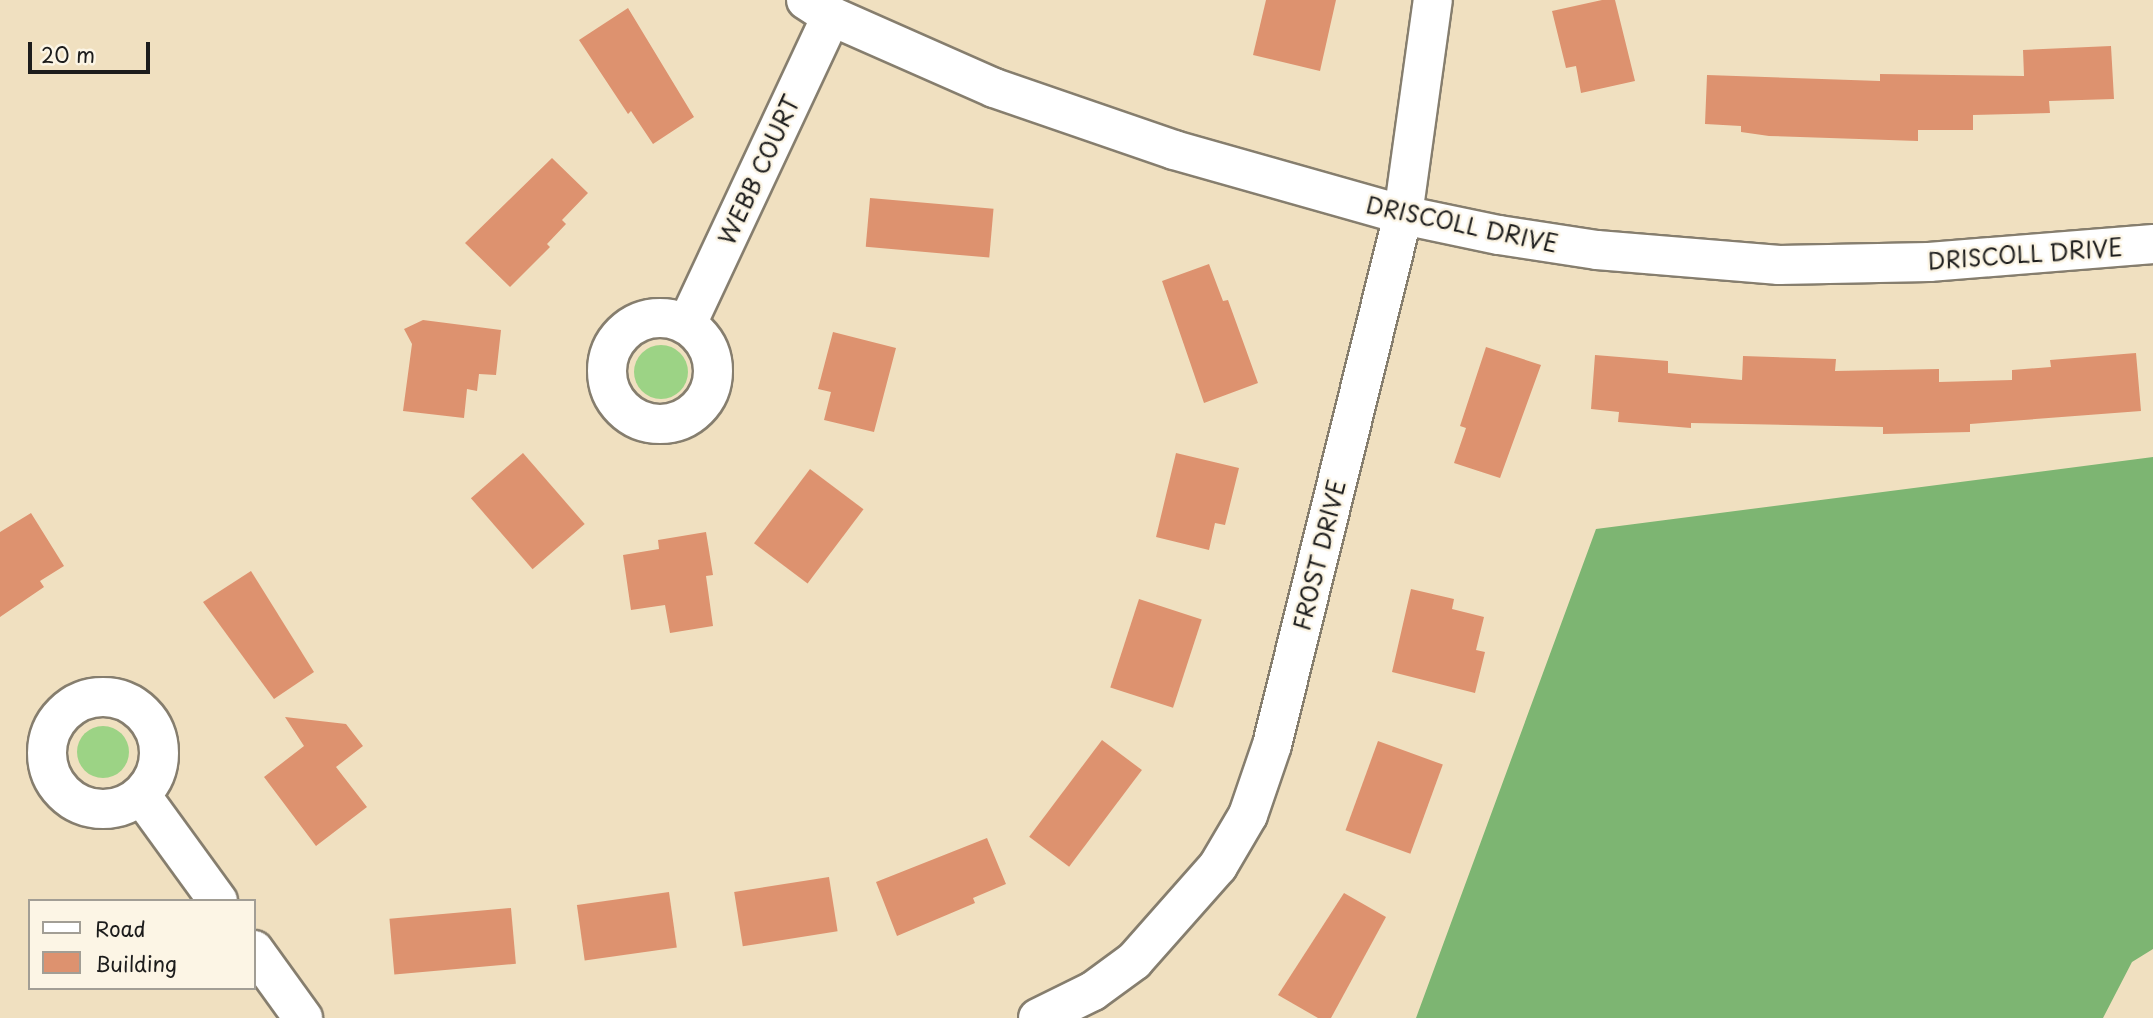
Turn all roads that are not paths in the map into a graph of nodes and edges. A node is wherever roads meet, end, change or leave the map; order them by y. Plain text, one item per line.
1 (1433, 0) edge
2 (818, 8) edge
3 (1403, 215) junction
4 (2153, 244) edge
5 (687, 324) dead end
6 (141, 795) dead end
7 (217, 899) edge
8 (256, 953) edge
9 (303, 1018) edge
10 (1038, 1018) edge

1 - 3 street, FROST DRIVE
2 - 3 street, DRISCOLL DRIVE
2 - 5 street, WEBB COURT
3 - 4 street, DRISCOLL DRIVE
3 - 10 street, FROST DRIVE
6 - 7 street
8 - 9 street

